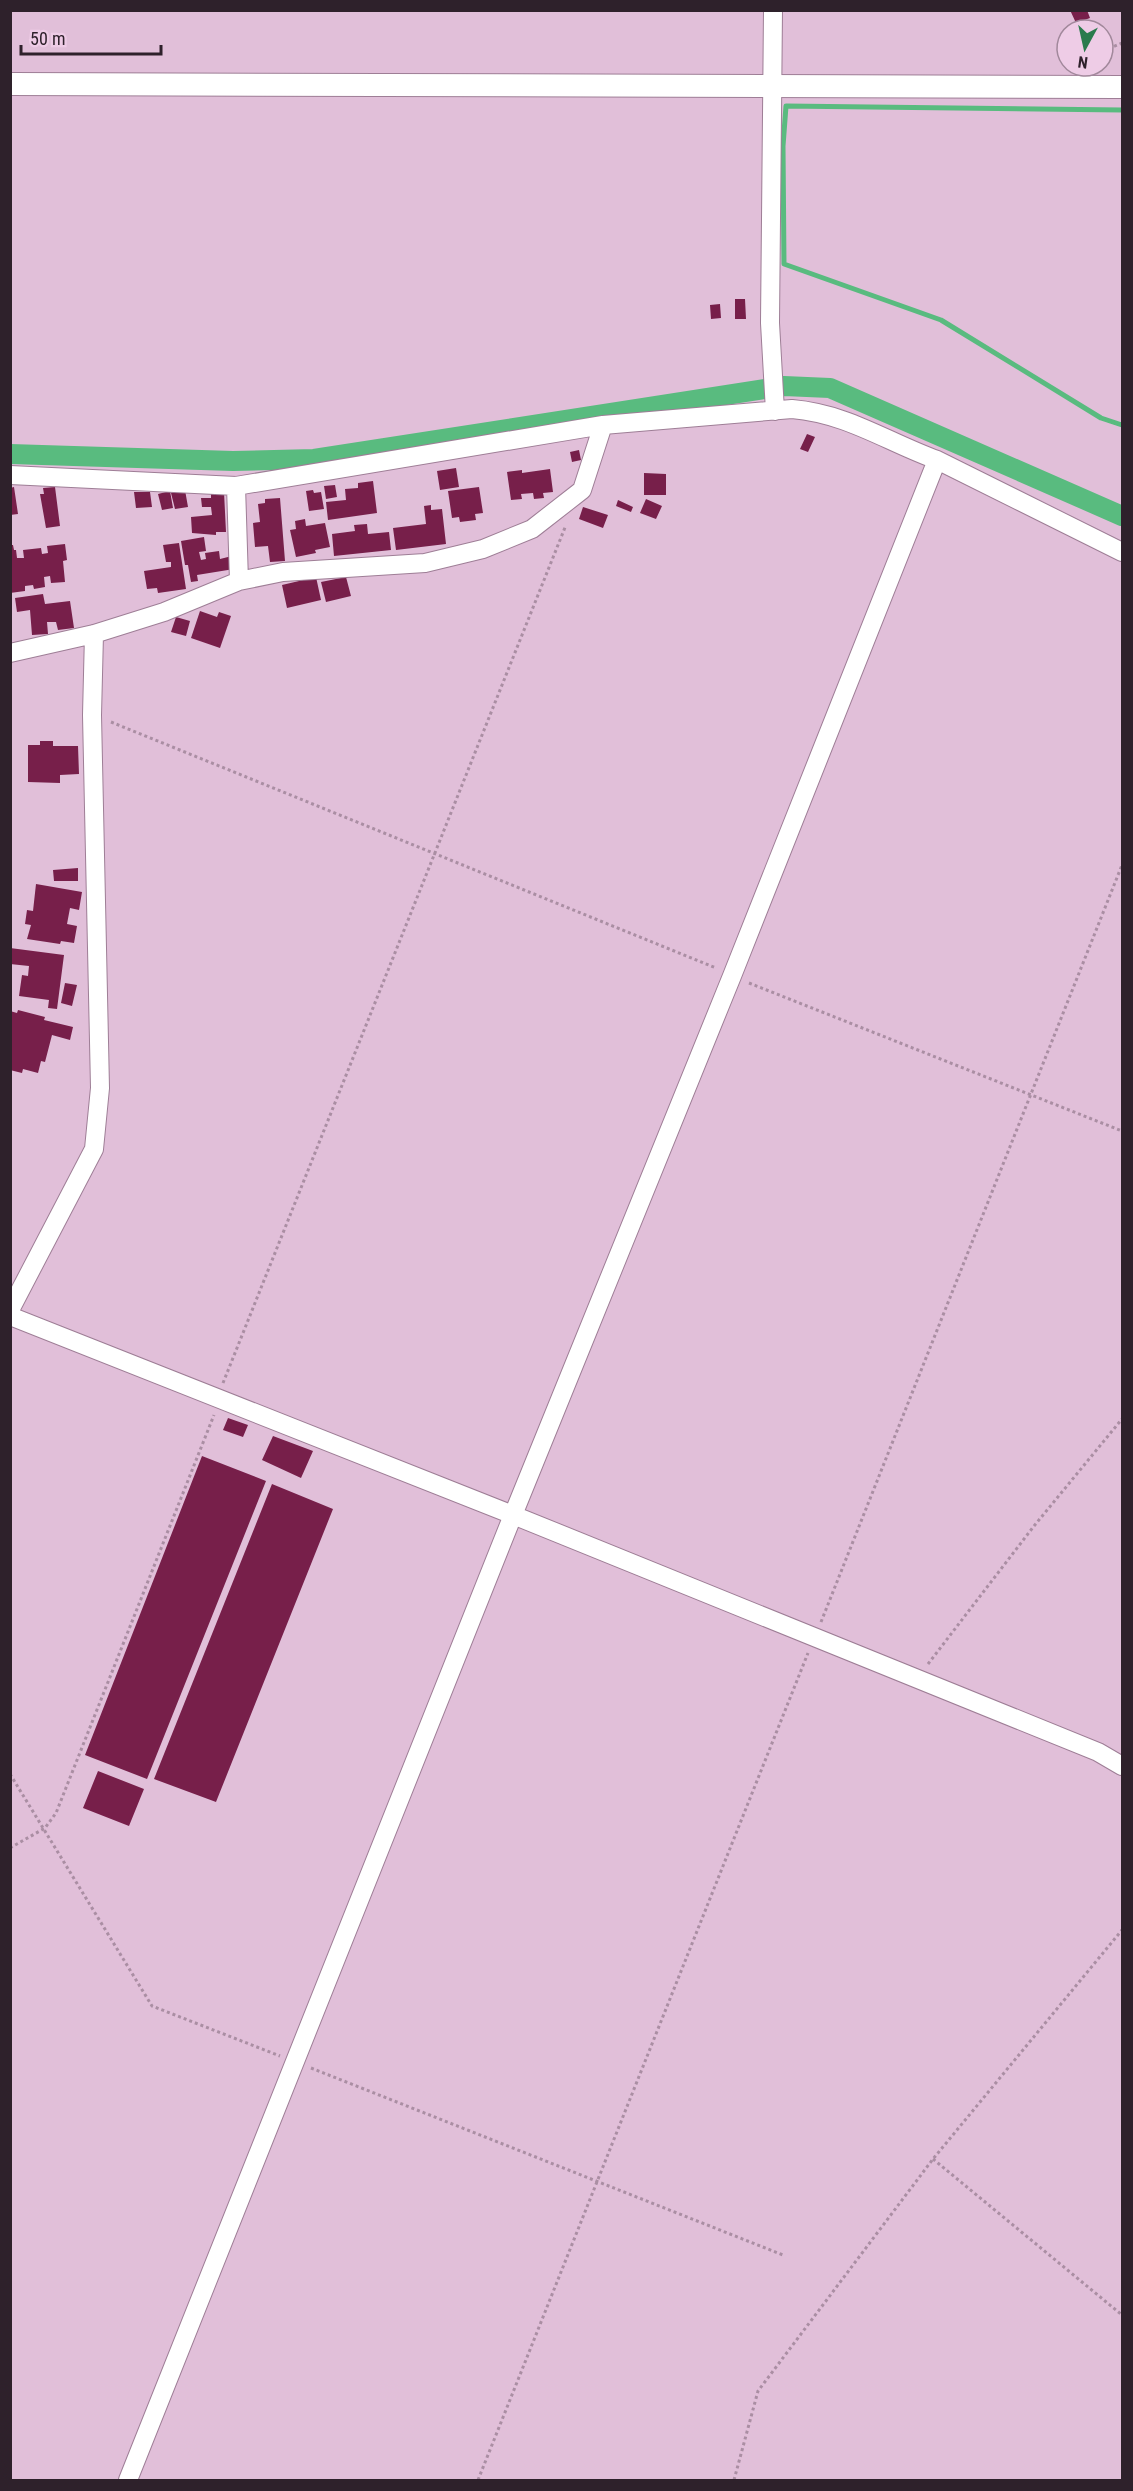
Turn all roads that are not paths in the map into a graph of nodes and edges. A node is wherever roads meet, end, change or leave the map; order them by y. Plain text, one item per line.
1 (773, 10) edge
2 (10, 84) edge
3 (773, 86) junction
4 (1122, 87) edge
5 (775, 411) junction
6 (603, 425) junction
7 (937, 460) junction
8 (10, 475) edge
9 (236, 486) junction
10 (1122, 552) edge
11 (239, 581) junction
12 (94, 634) junction
13 (10, 653) edge
14 (10, 1310) edge
15 (10, 1316) edge
16 (513, 1515) junction
17 (1122, 1766) edge
18 (128, 2481) edge

1 - 3 street
2 - 3 street
3 - 4 street
3 - 5 street
5 - 6 street
5 - 7 street
6 - 9 street
6 - 11 street
7 - 10 street
7 - 16 street
8 - 9 street
9 - 11 street
11 - 12 street
12 - 13 street
12 - 14 street
15 - 16 street
16 - 17 street
16 - 18 street

